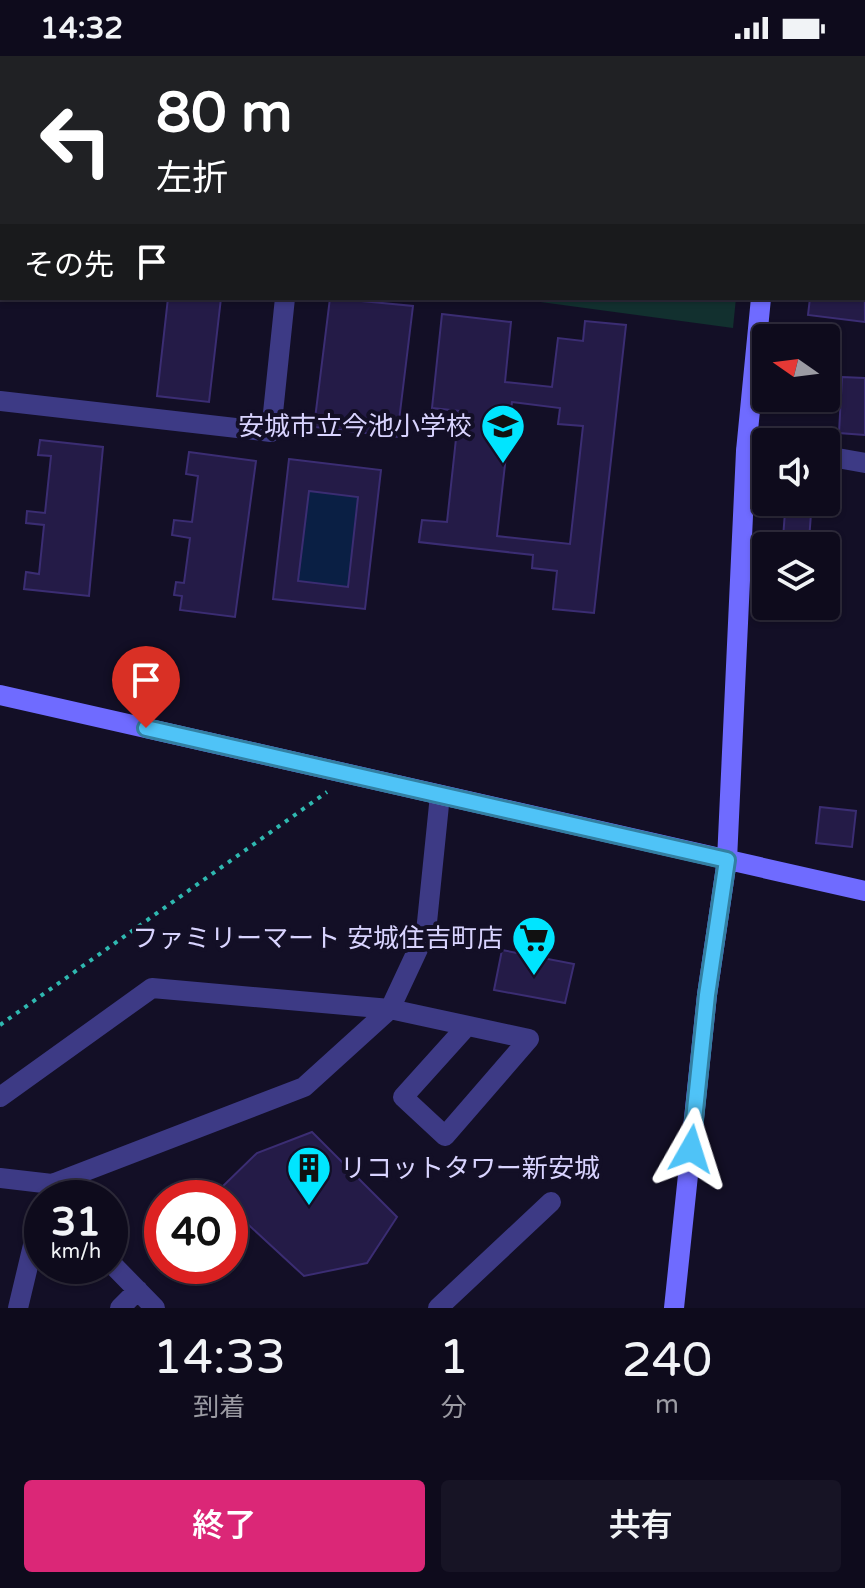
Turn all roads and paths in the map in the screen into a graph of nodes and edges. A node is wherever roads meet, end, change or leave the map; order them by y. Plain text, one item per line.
1 (285, 300) edge
2 (761, 300) edge
3 (0, 401) edge
4 (757, 428) edge
5 (840, 459) edge
6 (865, 463) edge
7 (752, 507) edge
8 (0, 695) edge
9 (350, 775) junction
10 (440, 795) junction
11 (727, 860) junction
12 (865, 891) edge
13 (390, 1009) junction
14 (0, 1025) edge
15 (467, 1026) junction
16 (0, 1097) edge
17 (0, 1178) edge
18 (83, 1180) edge
19 (24, 1185) edge
20 (551, 1202) dead end
21 (128, 1280) edge
22 (24, 1283) edge
23 (138, 1290) junction
24 (18, 1308) edge
25 (120, 1308) edge
26 (155, 1308) edge
27 (438, 1308) edge
28 (674, 1308) edge

1 - 3 street
2 - 4 street
5 - 6 street
7 - 11 street
8 - 9 street
9 - 10 street
9 - 14 path
10 - 11 street
10 - 13 street
11 - 12 street
11 - 28 street
13 - 15 street
13 - 16 street
13 - 18 street
15 - 15 street
17 - 19 street
20 - 27 street
21 - 23 street
22 - 24 street
23 - 25 street
23 - 26 street

